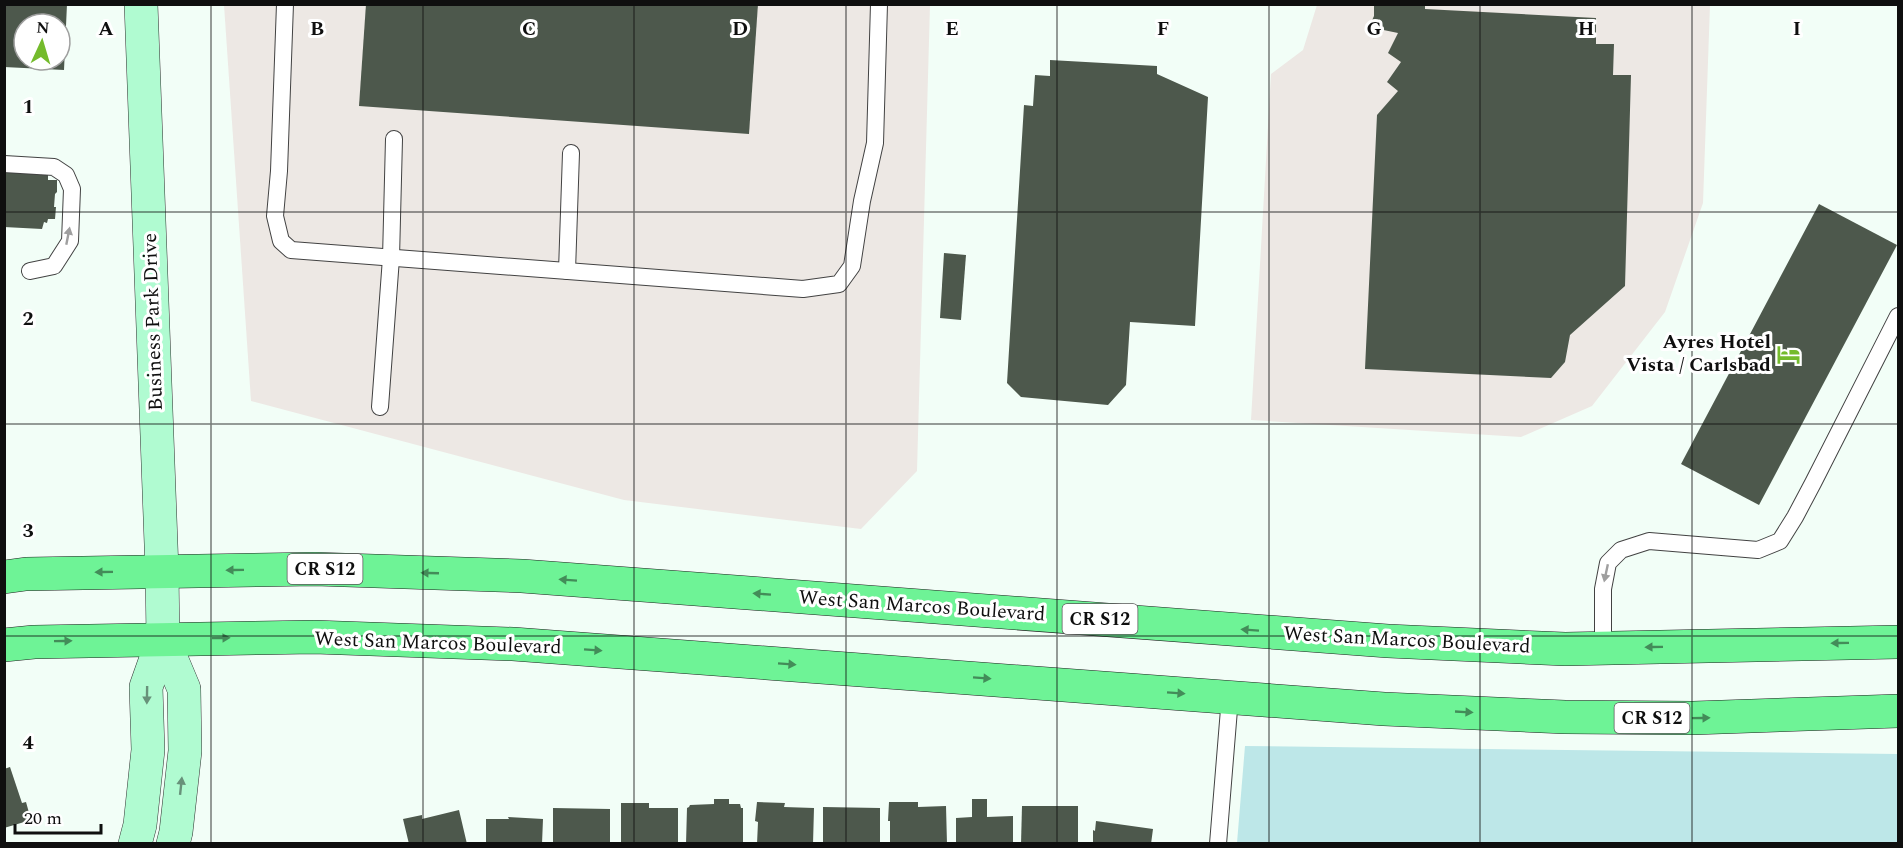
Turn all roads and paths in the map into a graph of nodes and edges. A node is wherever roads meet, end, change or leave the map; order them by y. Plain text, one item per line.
1 (141, 4) edge
2 (285, 4) edge
3 (879, 4) edge
4 (394, 139) dead end
5 (571, 153) dead end
6 (4, 164) edge
7 (391, 258) junction
8 (30, 271) dead end
9 (567, 271) junction
10 (1899, 316) edge
11 (380, 407) dead end
12 (162, 571) junction
13 (4, 577) edge
14 (163, 639) junction
15 (1899, 642) edge
16 (4, 645) edge
17 (1603, 649) junction
18 (1230, 697) junction
19 (1899, 711) edge
20 (135, 843) edge
21 (173, 843) edge
22 (1218, 843) edge

1 - 12 main road, Business Park Drive
2 - 7 lane
3 - 9 lane
4 - 7 lane
5 - 9 lane
8 -> 6 lane
7 - 9 lane
7 - 11 lane
10 -> 17 lane
12 -> 13 main road, CR S12
12 - 14 main road, Business Park Drive
17 -> 12 main road, West San Marcos Boulevard / CR S12
16 -> 14 main road, CR S12
14 -> 18 main road, West San Marcos Boulevard / CR S12
14 -> 20 main road
21 -> 14 main road
15 -> 17 main road, West San Marcos Boulevard / CR S12
18 -> 19 main road, West San Marcos Boulevard / CR S12
18 - 22 lane

